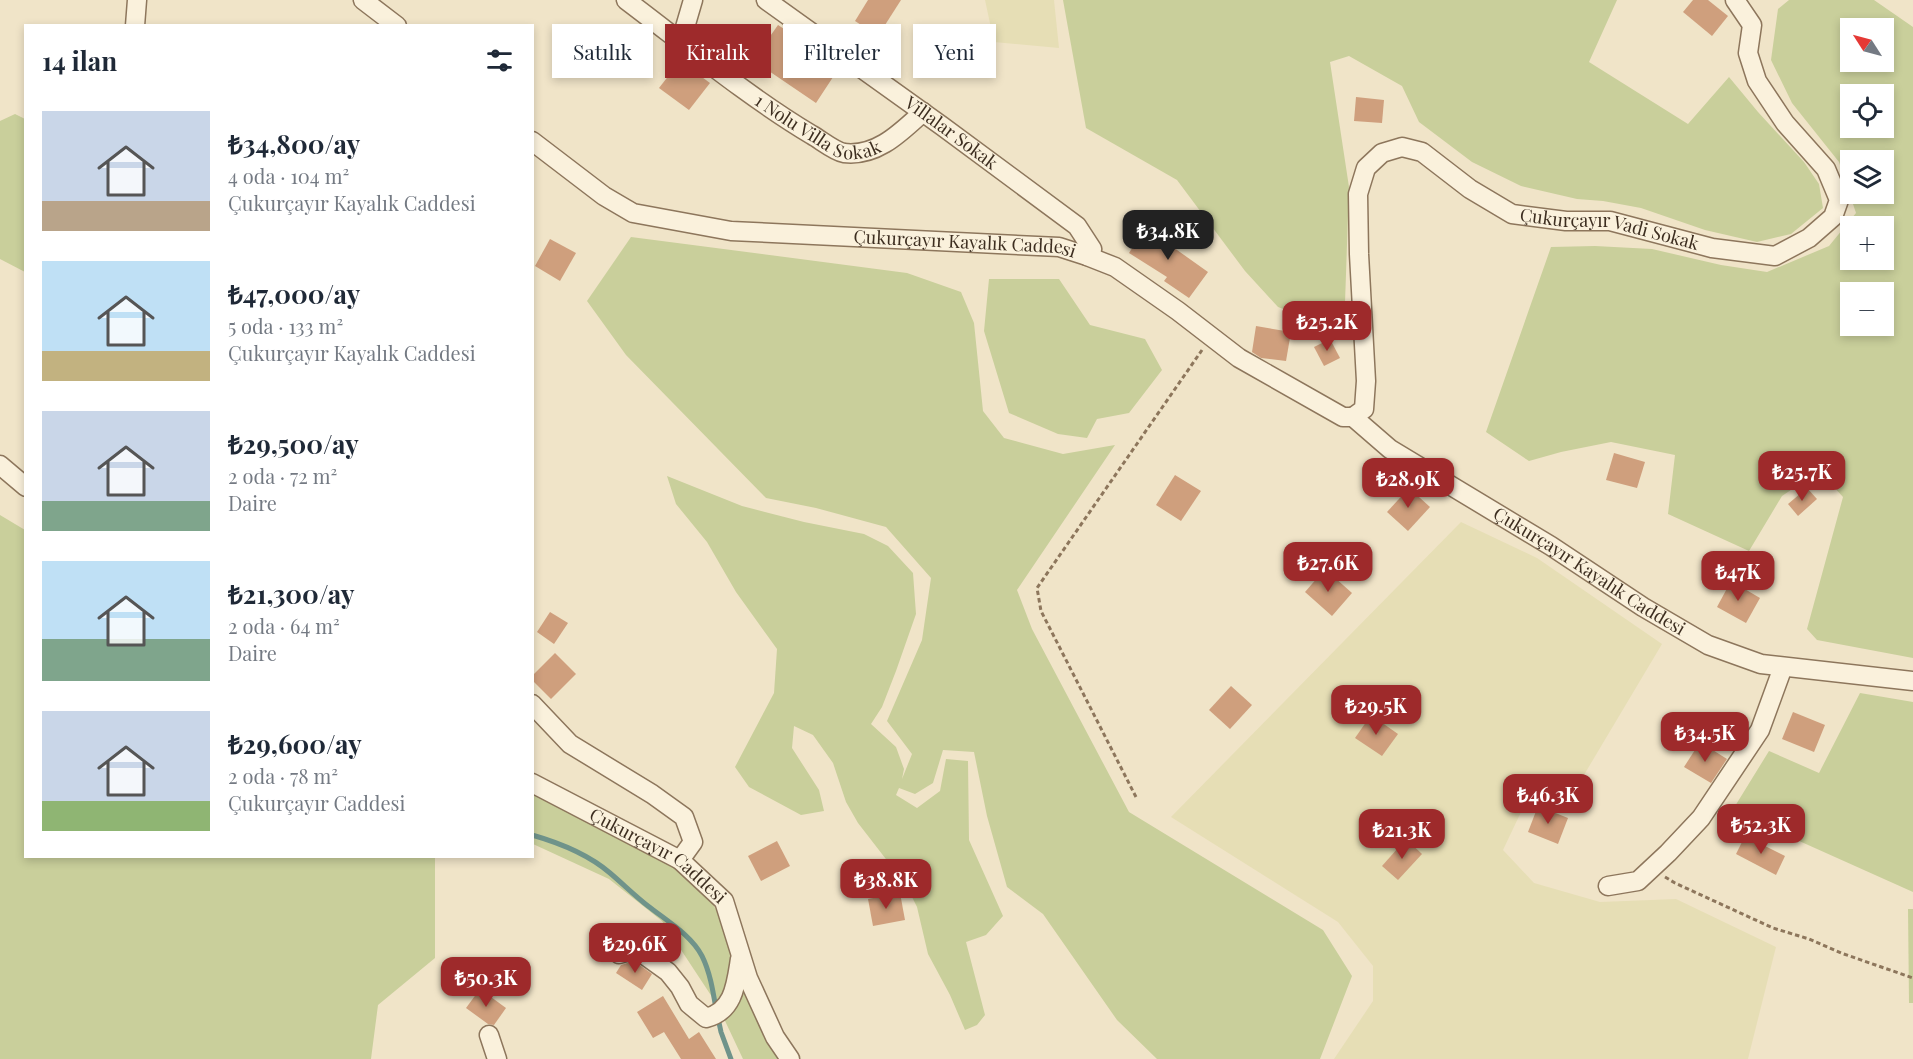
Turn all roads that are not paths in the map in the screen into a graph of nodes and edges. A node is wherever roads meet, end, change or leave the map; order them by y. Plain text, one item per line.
1 (137, 0) edge
2 (626, 0) edge
3 (693, 0) edge
4 (766, 0) edge
5 (1734, 0) edge
6 (372, 3) edge
7 (135, 24) edge
8 (395, 24) edge
9 (686, 24) edge
10 (665, 29) edge
11 (730, 78) edge
12 (923, 112) junction
13 (534, 142) edge
14 (1087, 256) junction
15 (1353, 417) junction
16 (0, 465) edge
17 (24, 485) edge
18 (1783, 667) junction
19 (1913, 681) edge
20 (534, 706) edge
21 (534, 784) edge
22 (680, 860) junction
23 (1608, 886) dead end
24 (619, 954) dead end
25 (740, 955) junction
26 (489, 1035) dead end
27 (497, 1059) edge
28 (790, 1059) edge

1 - 7 street
2 - 10 street, 1 Nolu Villa Sokak
3 - 9 street
4 - 12 street, Villalar Sokak
5 - 15 street, Çukurçayır Vadi Sokak
6 - 8 street
11 - 12 street, 1 Nolu Villa Sokak
12 - 14 street, Villalar Sokak
13 - 14 street, Çukurçayır Kayalık Caddesi
14 - 15 street, Çukurçayır Kayalık Caddesi
15 - 18 street, Çukurçayır Kayalık Caddesi
16 - 17 street
18 - 19 street, Çukurçayır Kayalık Caddesi
18 - 23 street
20 - 22 street
21 - 22 street, Çukurçayır Caddesi
22 - 25 street, Çukurçayır Caddesi
24 - 25 street
25 - 28 street, Çukurçayır Caddesi
26 - 27 street

